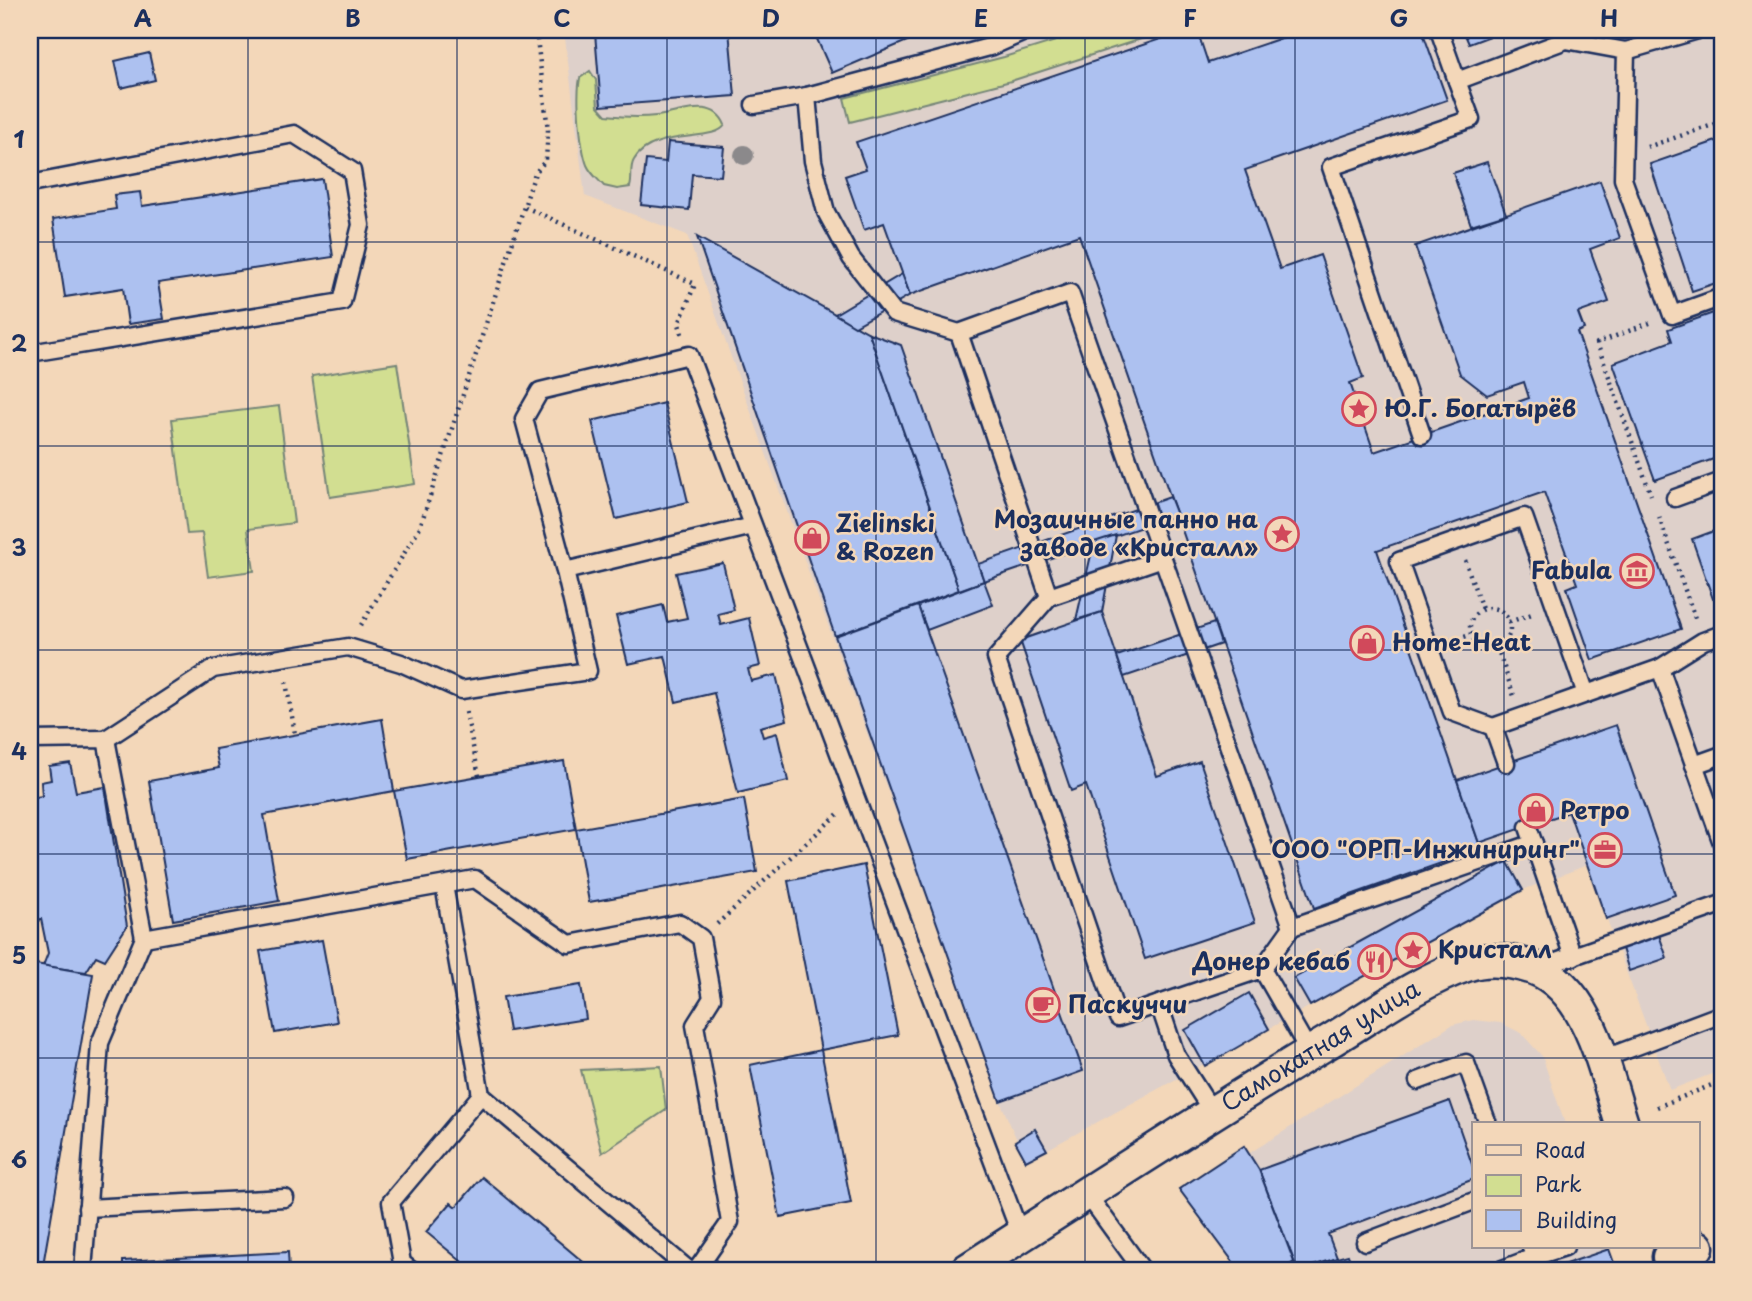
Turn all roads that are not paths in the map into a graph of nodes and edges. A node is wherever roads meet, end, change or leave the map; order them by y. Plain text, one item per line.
1 (1029, 30) edge
2 (1439, 30) edge
3 (1698, 30) edge
4 (1626, 51) junction
5 (1457, 80) junction
6 (807, 96) junction
7 (754, 105) dead end
8 (30, 184) edge
9 (1722, 297) edge
10 (959, 332) junction
11 (30, 353) edge
12 (1422, 435) dead end
13 (1722, 481) edge
14 (1675, 498) dead end
15 (1453, 524) dead end
16 (753, 526) junction
17 (1458, 540) junction
18 (1163, 558) junction
19 (565, 570) junction
20 (1049, 597) junction
21 (1722, 634) edge
22 (1660, 668) junction
23 (1586, 694) junction
24 (1493, 727) junction
25 (106, 739) junction
26 (30, 740) edge
27 (1722, 755) edge
28 (1506, 763) dead end
29 (1694, 765) junction
30 (1528, 827) dead end
31 (1534, 843) junction
32 (1722, 843) edge
33 (443, 885) junction
34 (1722, 904) edge
35 (1292, 928) junction
36 (145, 938) junction
37 (1573, 957) junction
38 (1262, 969) junction
39 (1536, 969) junction
40 (1159, 1004) junction
41 (1722, 1014) edge
42 (1310, 1053) junction
43 (1600, 1060) junction
44 (1418, 1080) dead end
45 (481, 1095) junction
46 (1213, 1113) junction
47 (1487, 1122) edge
48 (1621, 1122) edge
49 (1087, 1194) junction
50 (285, 1198) dead end
51 (1472, 1202) edge
52 (87, 1208) junction
53 (1021, 1236) junction
54 (1722, 1237) edge
55 (1365, 1242) dead end
56 (1700, 1246) edge
57 (1558, 1248) edge
58 (1533, 1252) edge
59 (675, 1258) junction
60 (83, 1271) edge
61 (412, 1271) edge
62 (664, 1271) edge
63 (690, 1271) edge
64 (696, 1271) edge
65 (965, 1271) edge
66 (1143, 1271) edge
67 (1497, 1271) edge

1 - 6 lane
2 - 5 lane
3 - 4 lane
4 - 5 lane
4 - 9 lane
5 - 12 lane
6 - 7 lane
6 - 10 lane
8 - 11 lane
10 - 18 lane
10 - 20 lane
13 - 14 lane
15 - 17 lane
16 - 19 lane
16 - 19 lane
16 - 53 lane
17 - 23 lane
17 - 24 lane
18 - 20 lane
18 - 35 lane
19 - 25 lane
20 - 40 lane
21 - 22 lane
22 - 23 lane
22 - 29 lane
23 - 24 lane
24 - 28 lane
25 - 26 lane
25 - 36 lane
27 - 29 lane
29 - 32 lane
30 - 31 lane
31 - 35 lane
31 - 37 lane
33 - 36 lane
33 - 45 lane
33 - 64 lane
34 - 37 lane
35 - 38 lane
36 - 52 lane
37 - 39 lane
38 - 40 lane
38 - 42 lane
39 - 42 street, Самокатная улица
39 - 43 street, Самокатная улица
40 - 46 lane
41 - 43 lane
42 - 46 street, Самокатная улица
43 - 48 street, Самокатная улица
44 - 47 lane
45 - 59 lane
45 - 61 lane
46 - 49 street, Самокатная улица
49 - 53 street, Самокатная улица
49 - 66 lane
50 - 52 lane
51 - 55 lane
52 - 60 lane
53 - 65 street, Самокатная улица
54 - 56 street
57 - 58 lane
58 - 67 lane
59 - 62 lane
59 - 63 lane

